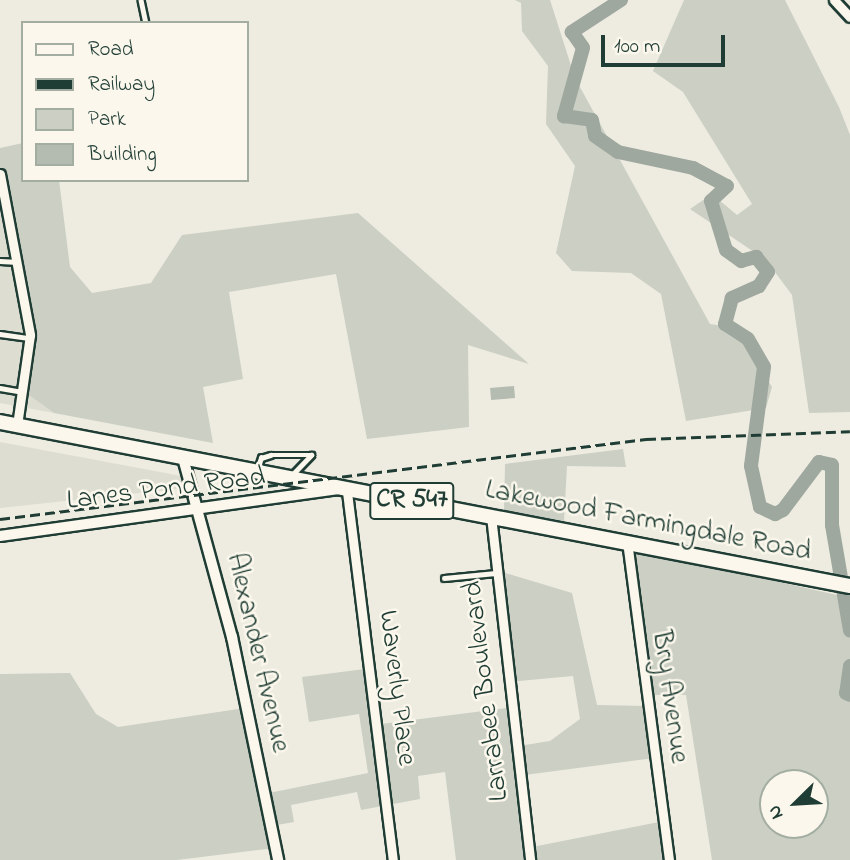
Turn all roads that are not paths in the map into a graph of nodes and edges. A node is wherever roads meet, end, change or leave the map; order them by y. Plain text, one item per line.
1 (141, 0) edge
2 (834, 0) edge
3 (850, 17) edge
4 (146, 21) edge
5 (0, 174) edge
6 (0, 261) edge
7 (19, 262) junction
8 (0, 334) edge
9 (30, 338) junction
10 (0, 388) edge
11 (23, 392) junction
12 (0, 422) edge
13 (17, 425) junction
14 (183, 457) junction
15 (257, 471) junction
16 (290, 477) junction
17 (342, 491) junction
18 (199, 509) junction
19 (491, 516) junction
20 (0, 536) edge
21 (627, 541) junction
22 (496, 573) junction
23 (444, 578) dead end
24 (850, 586) edge
25 (278, 860) edge
26 (393, 860) edge
27 (530, 860) edge
28 (669, 860) edge

1 - 4 lane
2 - 3 street
5 - 7 street
6 - 7 lane
7 - 9 street
8 - 9 lane
9 - 11 street
10 - 11 lane
11 - 13 street
12 - 13 main road, Lakewood Farmingdale Road / CR 547
13 - 14 main road, Lakewood Farmingdale Road / CR 547
14 - 15 main road, Lakewood Farmingdale Road / CR 547
14 - 18 street, Alexander Avenue
15 - 16 main road, Lakewood Farmingdale Road / CR 547
15 - 16 lane
16 - 17 main road, Lakewood Farmingdale Road / CR 547
17 - 18 street, Lanes Pond Road
17 - 19 main road, Lakewood Farmingdale Road / CR 547
17 - 26 street, Waverly Place
18 - 20 street, Lanes Pond Road
18 - 25 street, Alexander Avenue
19 - 21 main road, Lakewood Farmingdale Road / CR 547
19 - 22 street, Larrabee Boulevard
21 - 24 main road, Lakewood Farmingdale Road / CR 547
21 - 28 street, Bry Avenue
22 - 23 lane
22 - 27 street, Larrabee Boulevard

